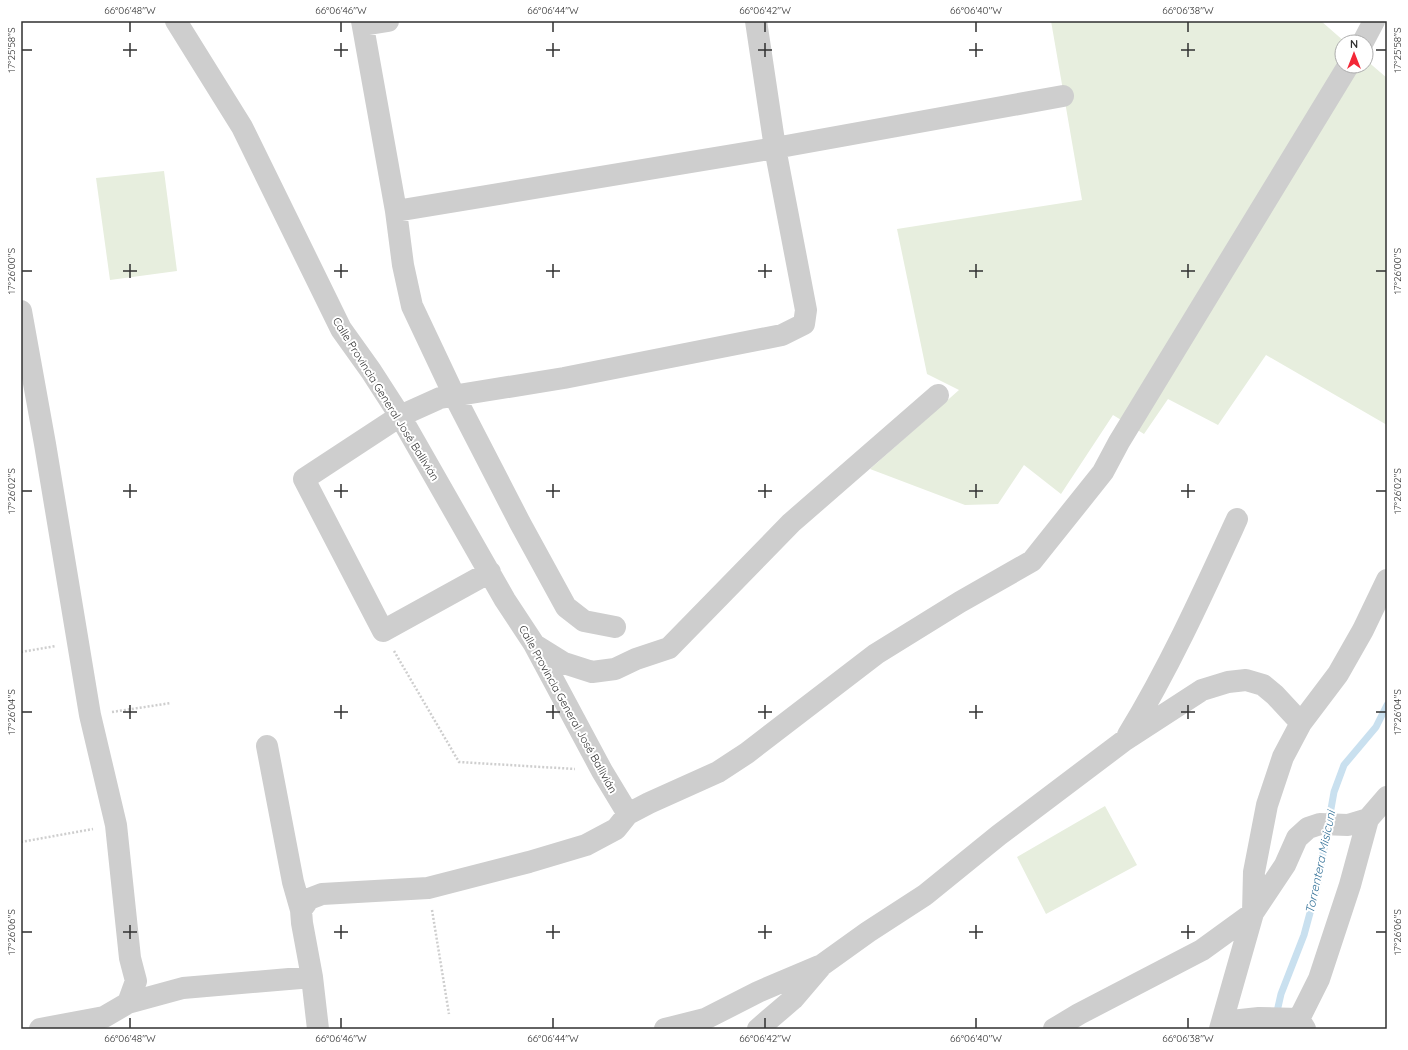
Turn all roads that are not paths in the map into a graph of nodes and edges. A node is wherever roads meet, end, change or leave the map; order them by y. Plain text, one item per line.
1 (176, 21) edge
2 (388, 21) edge
3 (756, 21) edge
4 (1374, 21) edge
5 (363, 23) edge
6 (1367, 34) edge
7 (1343, 74) edge
8 (1063, 96) dead end
9 (775, 148) junction
10 (396, 211) junction
11 (21, 311) edge
12 (454, 395) junction
13 (938, 395) dead end
14 (400, 416) junction
15 (1237, 519) dead end
16 (490, 572) junction
17 (1387, 580) edge
18 (615, 627) dead end
19 (534, 644) junction
20 (1301, 723) junction
21 (1125, 740) junction
22 (267, 746) dead end
23 (1387, 797) edge
24 (628, 814) junction
25 (1368, 818) junction
26 (301, 910) junction
27 (1253, 913) junction
28 (822, 965) junction
29 (312, 977) junction
30 (128, 1003) junction
31 (1302, 1024) edge
32 (1221, 1026) edge
33 (40, 1029) edge
34 (318, 1029) edge
35 (665, 1029) edge
36 (758, 1029) edge
37 (1054, 1029) edge

1 - 14 street, Calle Provincia General José Ballivián
2 - 5 street
3 - 9 street
4 - 6 street
5 - 10 street
7 - 24 street
8 - 9 street
9 - 10 street
9 - 12 street
10 - 12 street
11 - 30 street
12 - 14 street
12 - 18 street
13 - 19 street
14 - 16 street, Calle Provincia General José Ballivián
14 - 16 street
15 - 21 street
16 - 19 street, Calle Provincia General José Ballivián
17 - 20 street
19 - 24 street, Calle Provincia General José Ballivián
20 - 21 street
20 - 27 street
21 - 28 street
22 - 26 street
23 - 25 street
24 - 26 street
25 - 27 street
25 - 31 street
26 - 29 street
27 - 32 street
27 - 37 street
28 - 35 street
28 - 36 street
29 - 30 street
29 - 34 street
30 - 33 street
31 - 32 street

